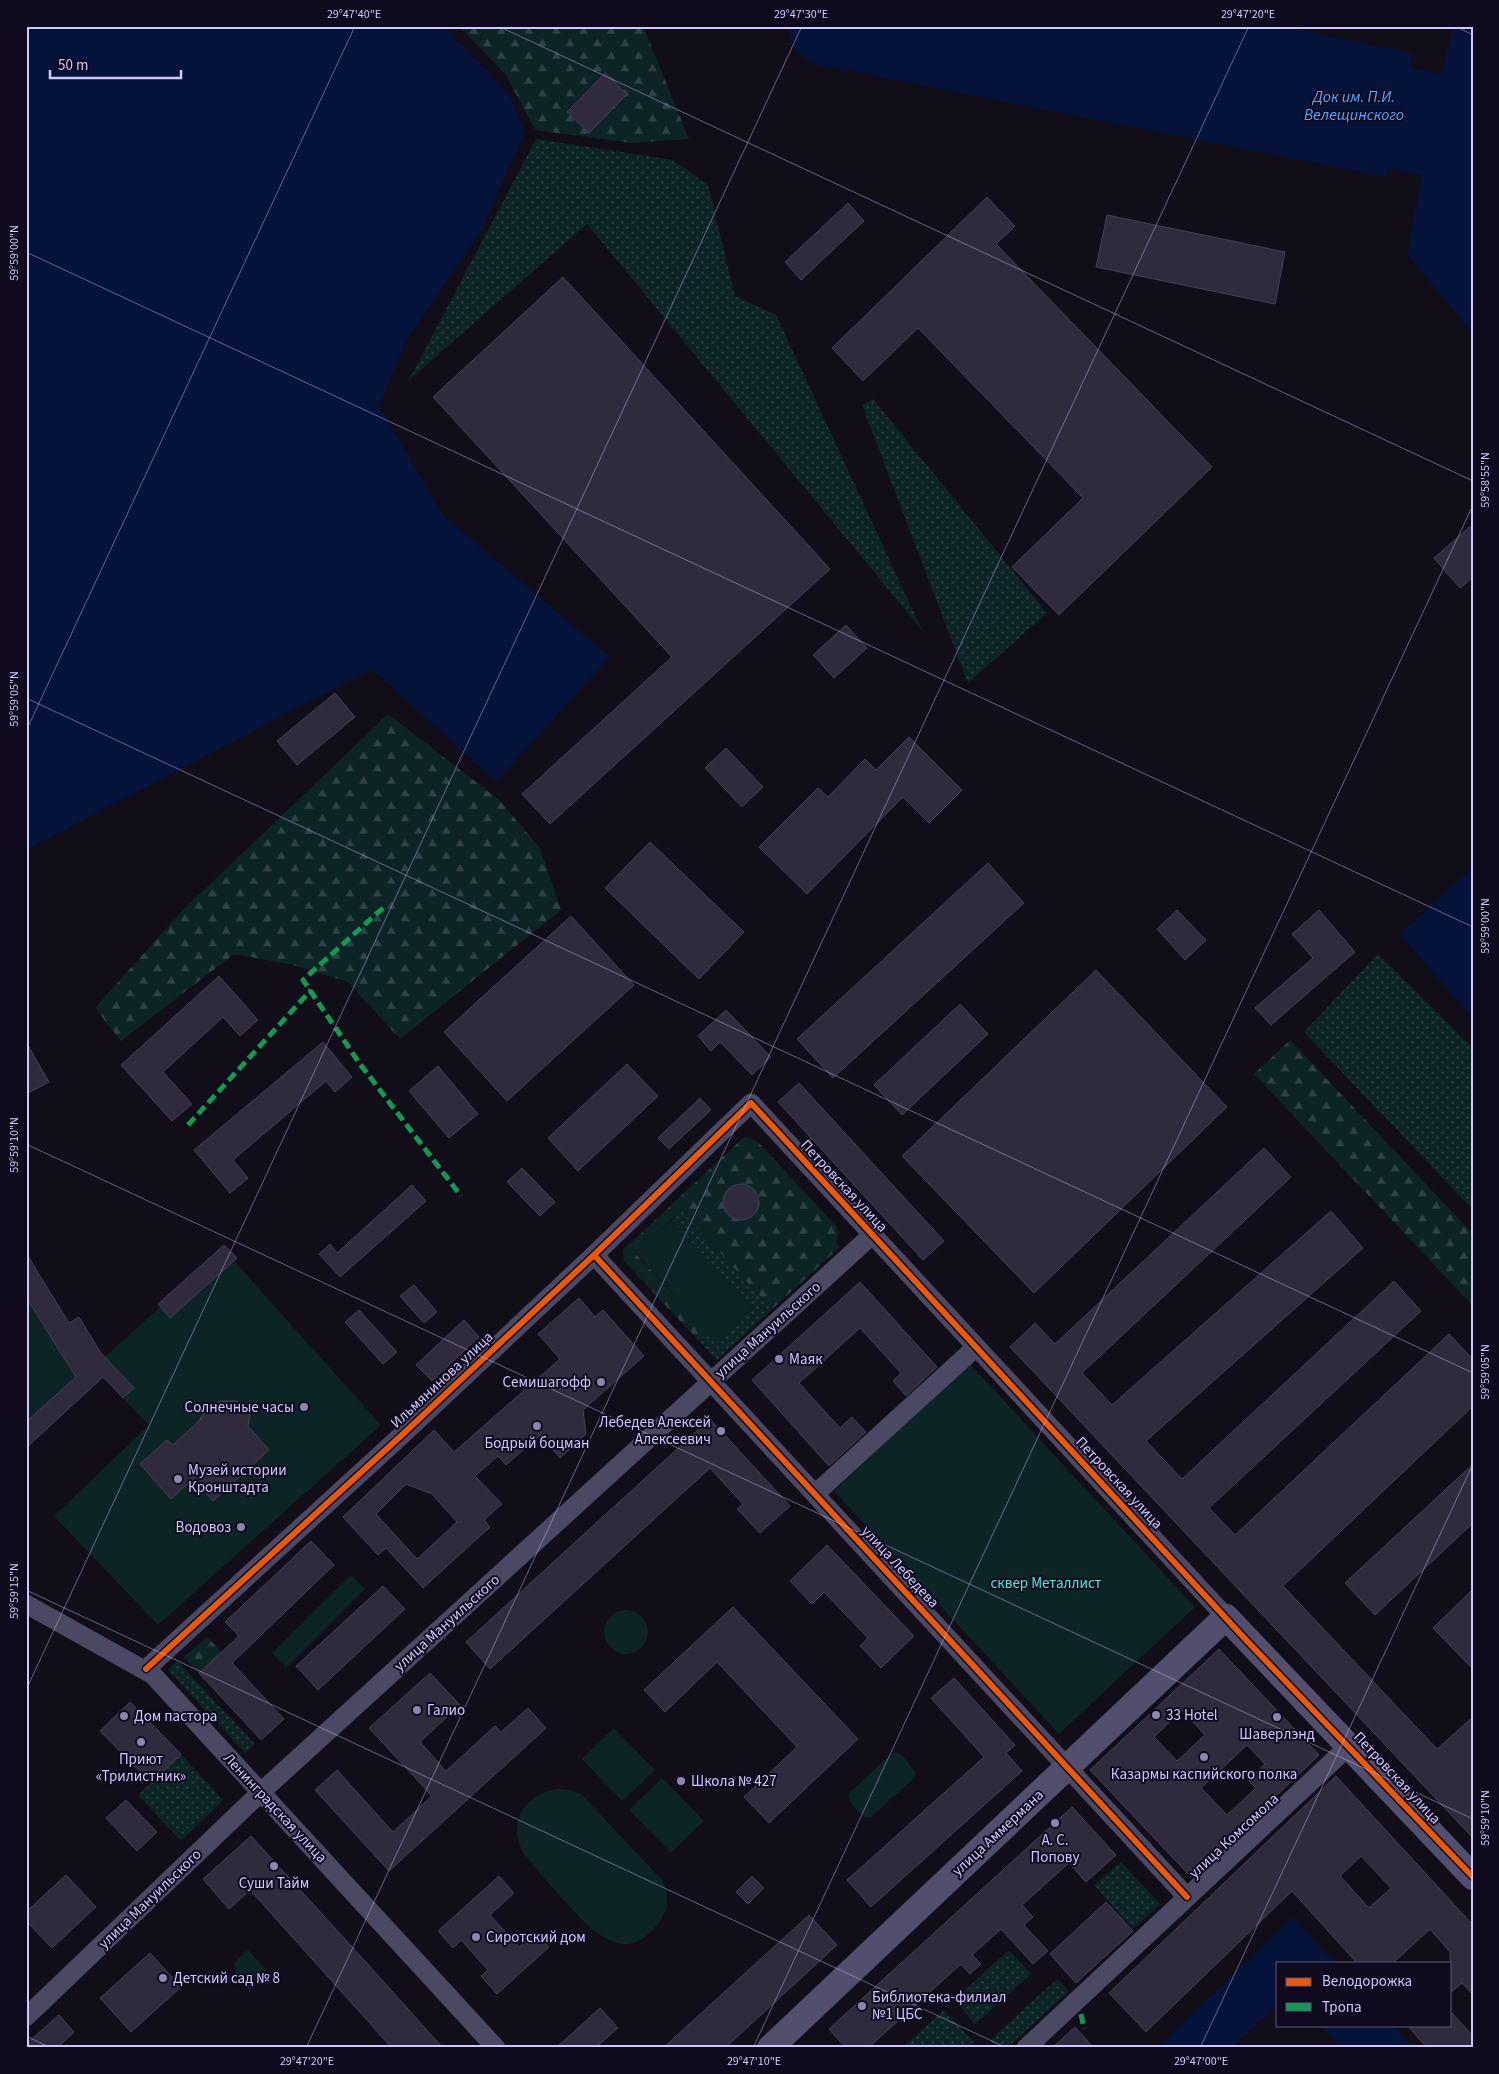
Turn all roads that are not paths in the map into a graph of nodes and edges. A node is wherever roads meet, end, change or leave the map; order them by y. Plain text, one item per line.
1 (751, 1104) joint
2 (872, 1235) junction
3 (594, 1255) junction
4 (976, 1347) junction
5 (712, 1382) junction
6 (816, 1494) junction
7 (26, 1604) edge
8 (1226, 1617) junction
9 (146, 1669) junction
10 (1349, 1746) junction
11 (1068, 1767) junction
12 (260, 1794) junction
13 (1473, 1877) edge
14 (1187, 1897) junction
15 (26, 2017) edge
16 (496, 2048) edge
17 (770, 2048) edge
18 (1026, 2048) edge

1 - 2 street, Петровская улица
1 - 3 street, Ильмянинова улица
2 - 4 street, Петровская улица
2 - 5 street, улица Мануильского
3 - 5 street, улица Лебедева
3 - 9 street, Ильмянинова улица
4 - 6 street
4 - 8 street, Петровская улица
5 - 6 street, улица Лебедева
5 - 12 street, улица Мануильского
6 - 11 street, улица Лебедева
7 - 9 street, Ленинградская улица
8 - 10 street, Петровская улица
8 - 11 street, улица Аммермана
9 - 12 street, Ленинградская улица
10 - 13 street, Петровская улица
10 - 14 street, улица Комсомола
11 - 14 street, улица Лебедева
11 - 17 street, улица Аммермана
12 - 15 street, улица Мануильского
12 - 16 street, Ленинградская улица
14 - 18 street, улица Комсомола

